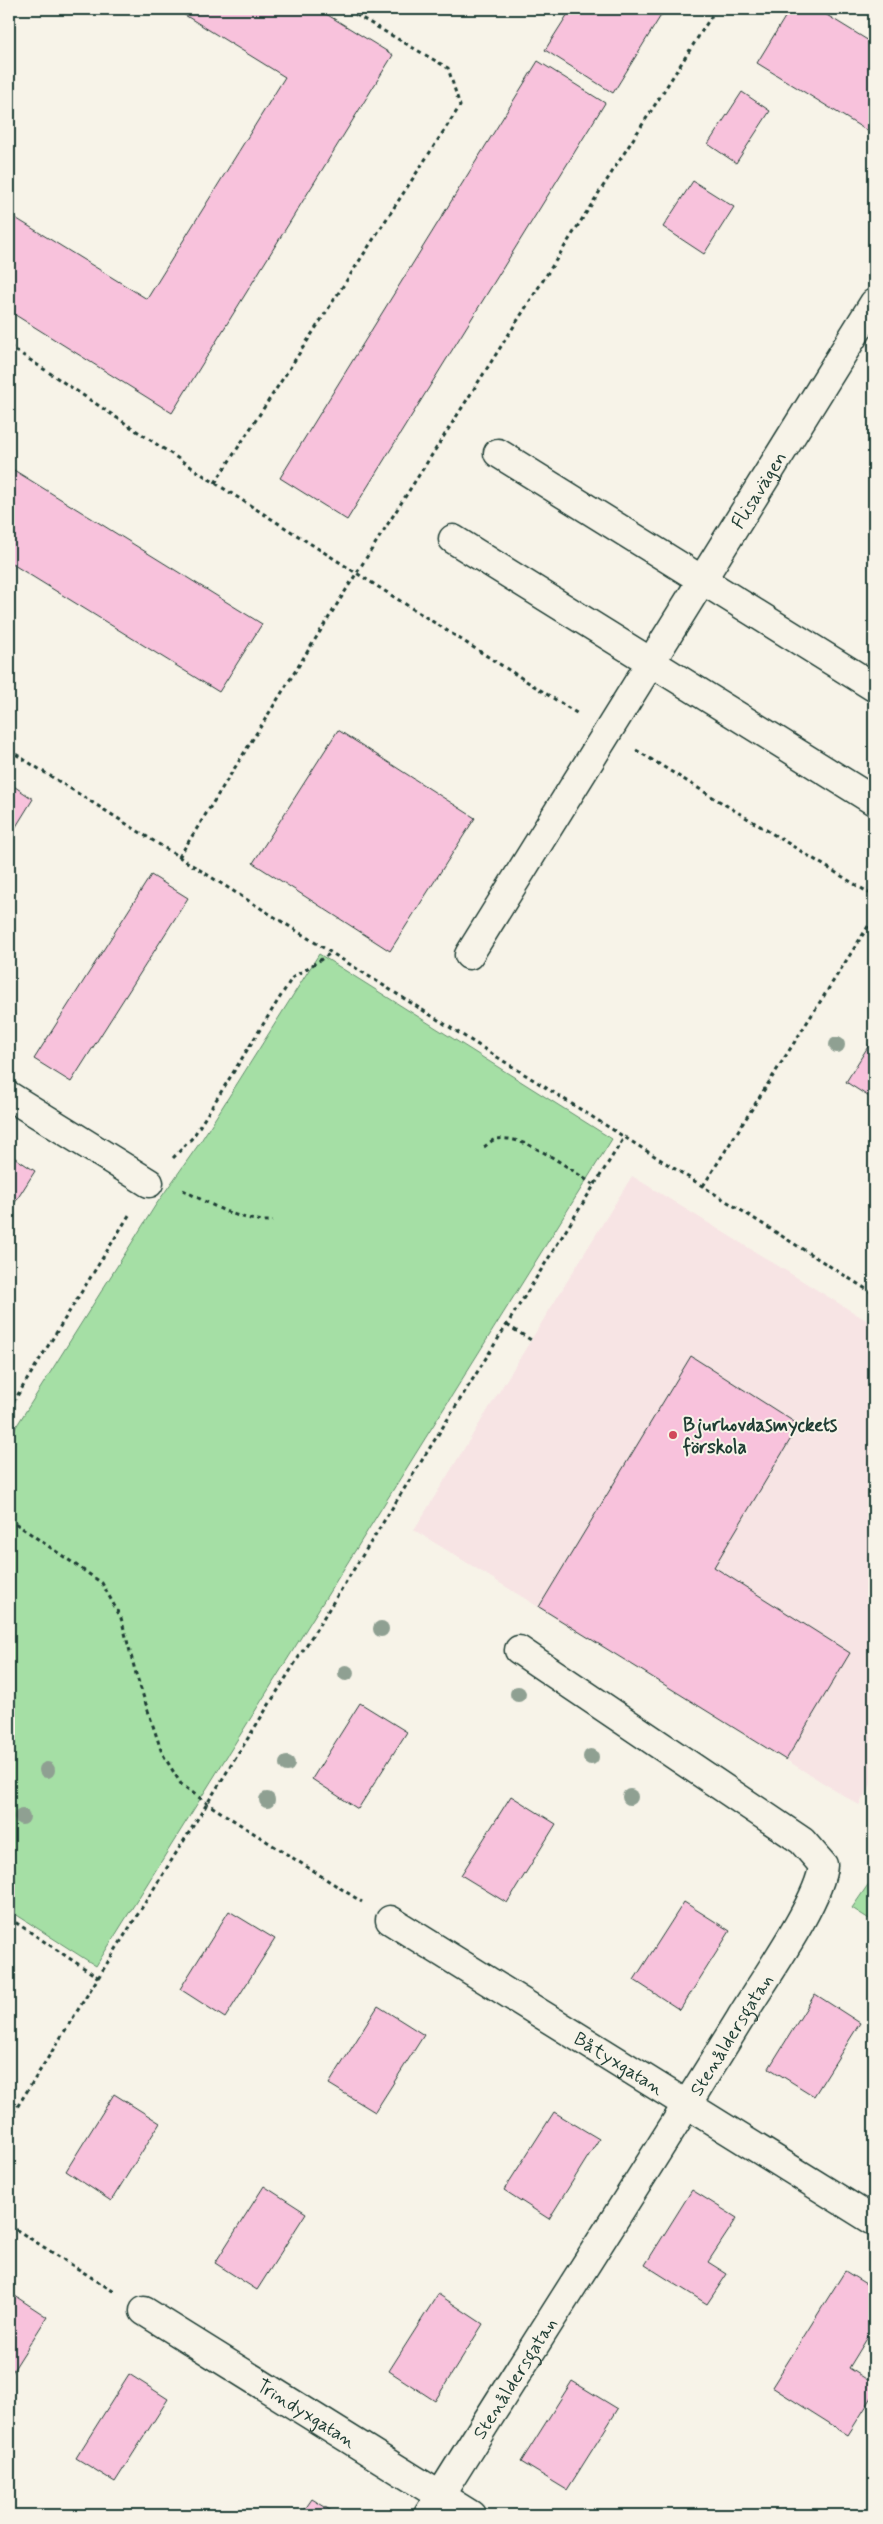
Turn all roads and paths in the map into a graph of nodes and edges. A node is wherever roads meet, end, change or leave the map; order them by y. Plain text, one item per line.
1 (346, 9) edge
2 (716, 9) edge
3 (874, 303) edge
4 (9, 346) edge
5 (498, 453) dead end
6 (215, 483) junction
7 (453, 539) dead end
8 (356, 574) junction
9 (702, 579) junction
10 (646, 668) junction
11 (874, 687) edge
12 (606, 732) junction
13 (9, 750) edge
14 (874, 801) edge
15 (180, 857) junction
16 (874, 896) edge
17 (874, 917) edge
18 (331, 953) junction
19 (469, 955) dead end
20 (9, 1096) edge
21 (625, 1136) junction
22 (484, 1147) dead end
23 (149, 1184) junction
24 (594, 1185) junction
25 (703, 1186) junction
26 (273, 1221) dead end
27 (874, 1294) edge
28 (507, 1324) junction
29 (531, 1340) dead end
30 (9, 1409) edge
31 (9, 1519) edge
32 (519, 1650) dead end
33 (208, 1804) junction
34 (390, 1920) joint
35 (10, 1921) edge
36 (100, 1978) junction
37 (688, 2104) junction
38 (9, 2120) edge
39 (874, 2221) edge
40 (9, 2225) edge
41 (144, 2311) joint
42 (434, 2506) edge
43 (471, 2515) edge

1 - 6 path
2 - 8 path
3 - 9 street, Flisavägen
4 - 6 path
5 - 9 street
6 - 8 path
7 - 10 street
8 - 12 path
8 - 15 path
9 - 10 street, Flisavägen
9 - 11 street
10 - 12 street, Flisavägen
10 - 14 street
12 - 16 path
12 - 19 street, Flisavägen
13 - 15 path
15 - 18 path
17 - 25 path
18 - 21 path
18 - 23 path
20 - 23 street
21 - 24 path
21 - 25 path
22 - 24 path
23 - 26 path
23 - 30 path
24 - 28 path
25 - 27 path
28 - 29 path
28 - 33 path
31 - 33 path
32 - 37 street, Stenåldersgatan
33 - 34 path
33 - 36 path
34 - 37 street, Båtyxgatan
35 - 36 path
36 - 38 path
37 - 39 street, Båtyxgatan
37 - 42 street, Stenåldersgatan
40 - 41 path
41 - 42 street, Trindyxgatan
42 - 43 street, Trindyxgatan

